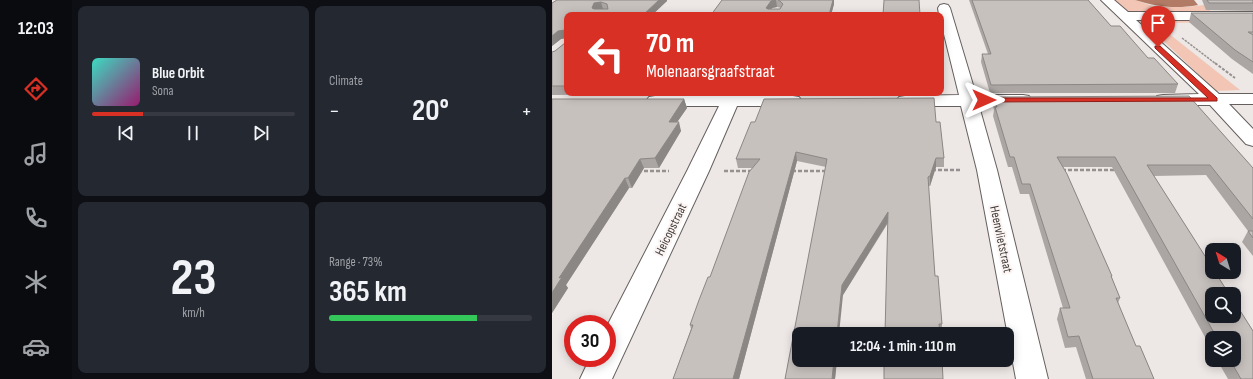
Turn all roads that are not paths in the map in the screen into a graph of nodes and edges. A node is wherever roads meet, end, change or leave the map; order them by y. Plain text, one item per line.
1 (1107, 0) edge
2 (944, 8) dead end
3 (1125, 16) junction
4 (1253, 16) edge
5 (732, 97) edge
6 (1253, 99) edge
7 (969, 100) junction
8 (1040, 100) edge
9 (1143, 100) edge
10 (1214, 100) junction
11 (637, 101) edge
12 (809, 101) edge
13 (889, 101) edge
14 (1253, 140) edge
15 (616, 337) edge
16 (601, 367) edge
17 (596, 379) edge
18 (1032, 379) edge

1 - 3 street
2 - 7 street, Heenvlietstraat
3 - 4 street
3 - 10 street
5 - 11 street
5 - 12 street
5 - 15 street, Heicopstraat
6 - 10 street
7 - 8 street
7 - 13 street
7 - 18 street, Heenvlietstraat
9 - 10 street
10 - 14 street
16 - 17 street, Heicopstraat

